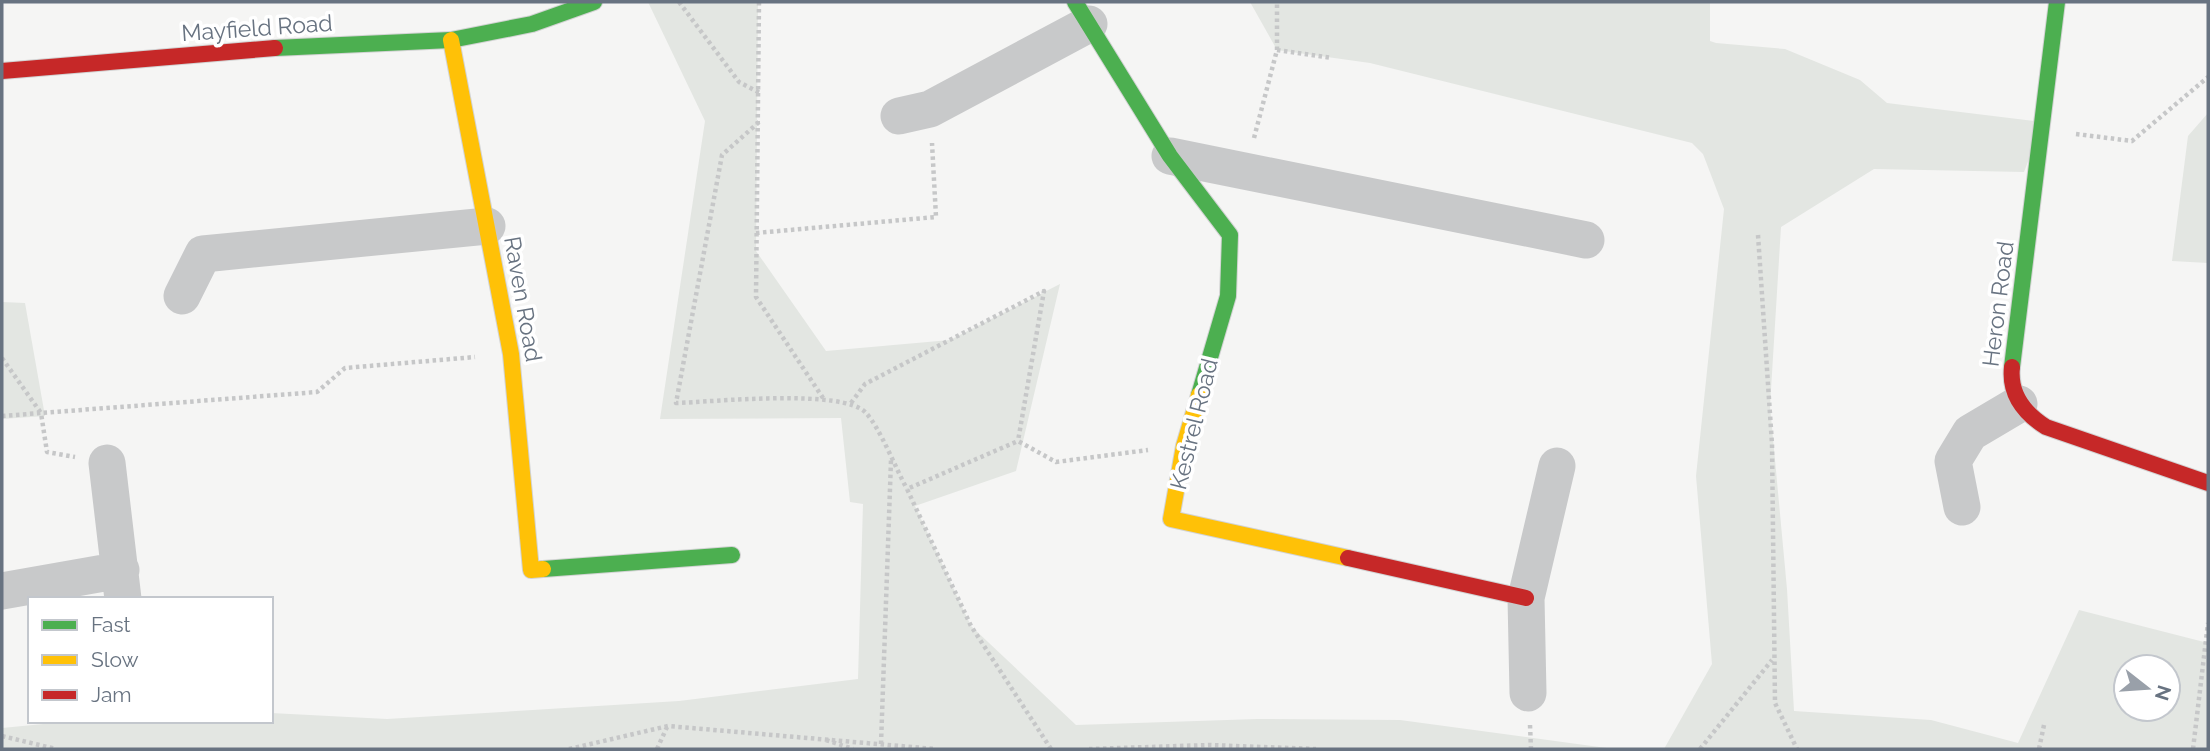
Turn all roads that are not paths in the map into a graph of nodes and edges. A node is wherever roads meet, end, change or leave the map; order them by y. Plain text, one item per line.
1 (594, 2) edge
2 (2057, 2) edge
3 (1082, 13) edge
4 (452, 40) junction
5 (2, 71) edge
6 (914, 113) road end
7 (1170, 156) junction
8 (487, 226) junction
9 (1586, 240) dead end
10 (182, 296) dead end
11 (2019, 404) junction
12 (107, 463) road end
13 (1557, 466) dead end
14 (2208, 483) edge
15 (1962, 507) dead end
16 (732, 555) dead end
17 (122, 584) edge
18 (2, 591) edge
19 (1526, 597) junction
20 (1528, 693) dead end

1 - 4 street, Mayfield Road
2 - 11 street, Heron Road
3 - 6 street
3 - 7 street, Kestrel Road
4 - 5 street, Mayfield Road
4 - 8 street, Raven Road
7 - 9 street
7 - 19 street, Kestrel Road
8 - 10 street
8 - 16 street, Raven Road
11 - 14 street
11 - 15 street
12 - 17 street
13 - 19 street
17 - 18 street
19 - 20 street

